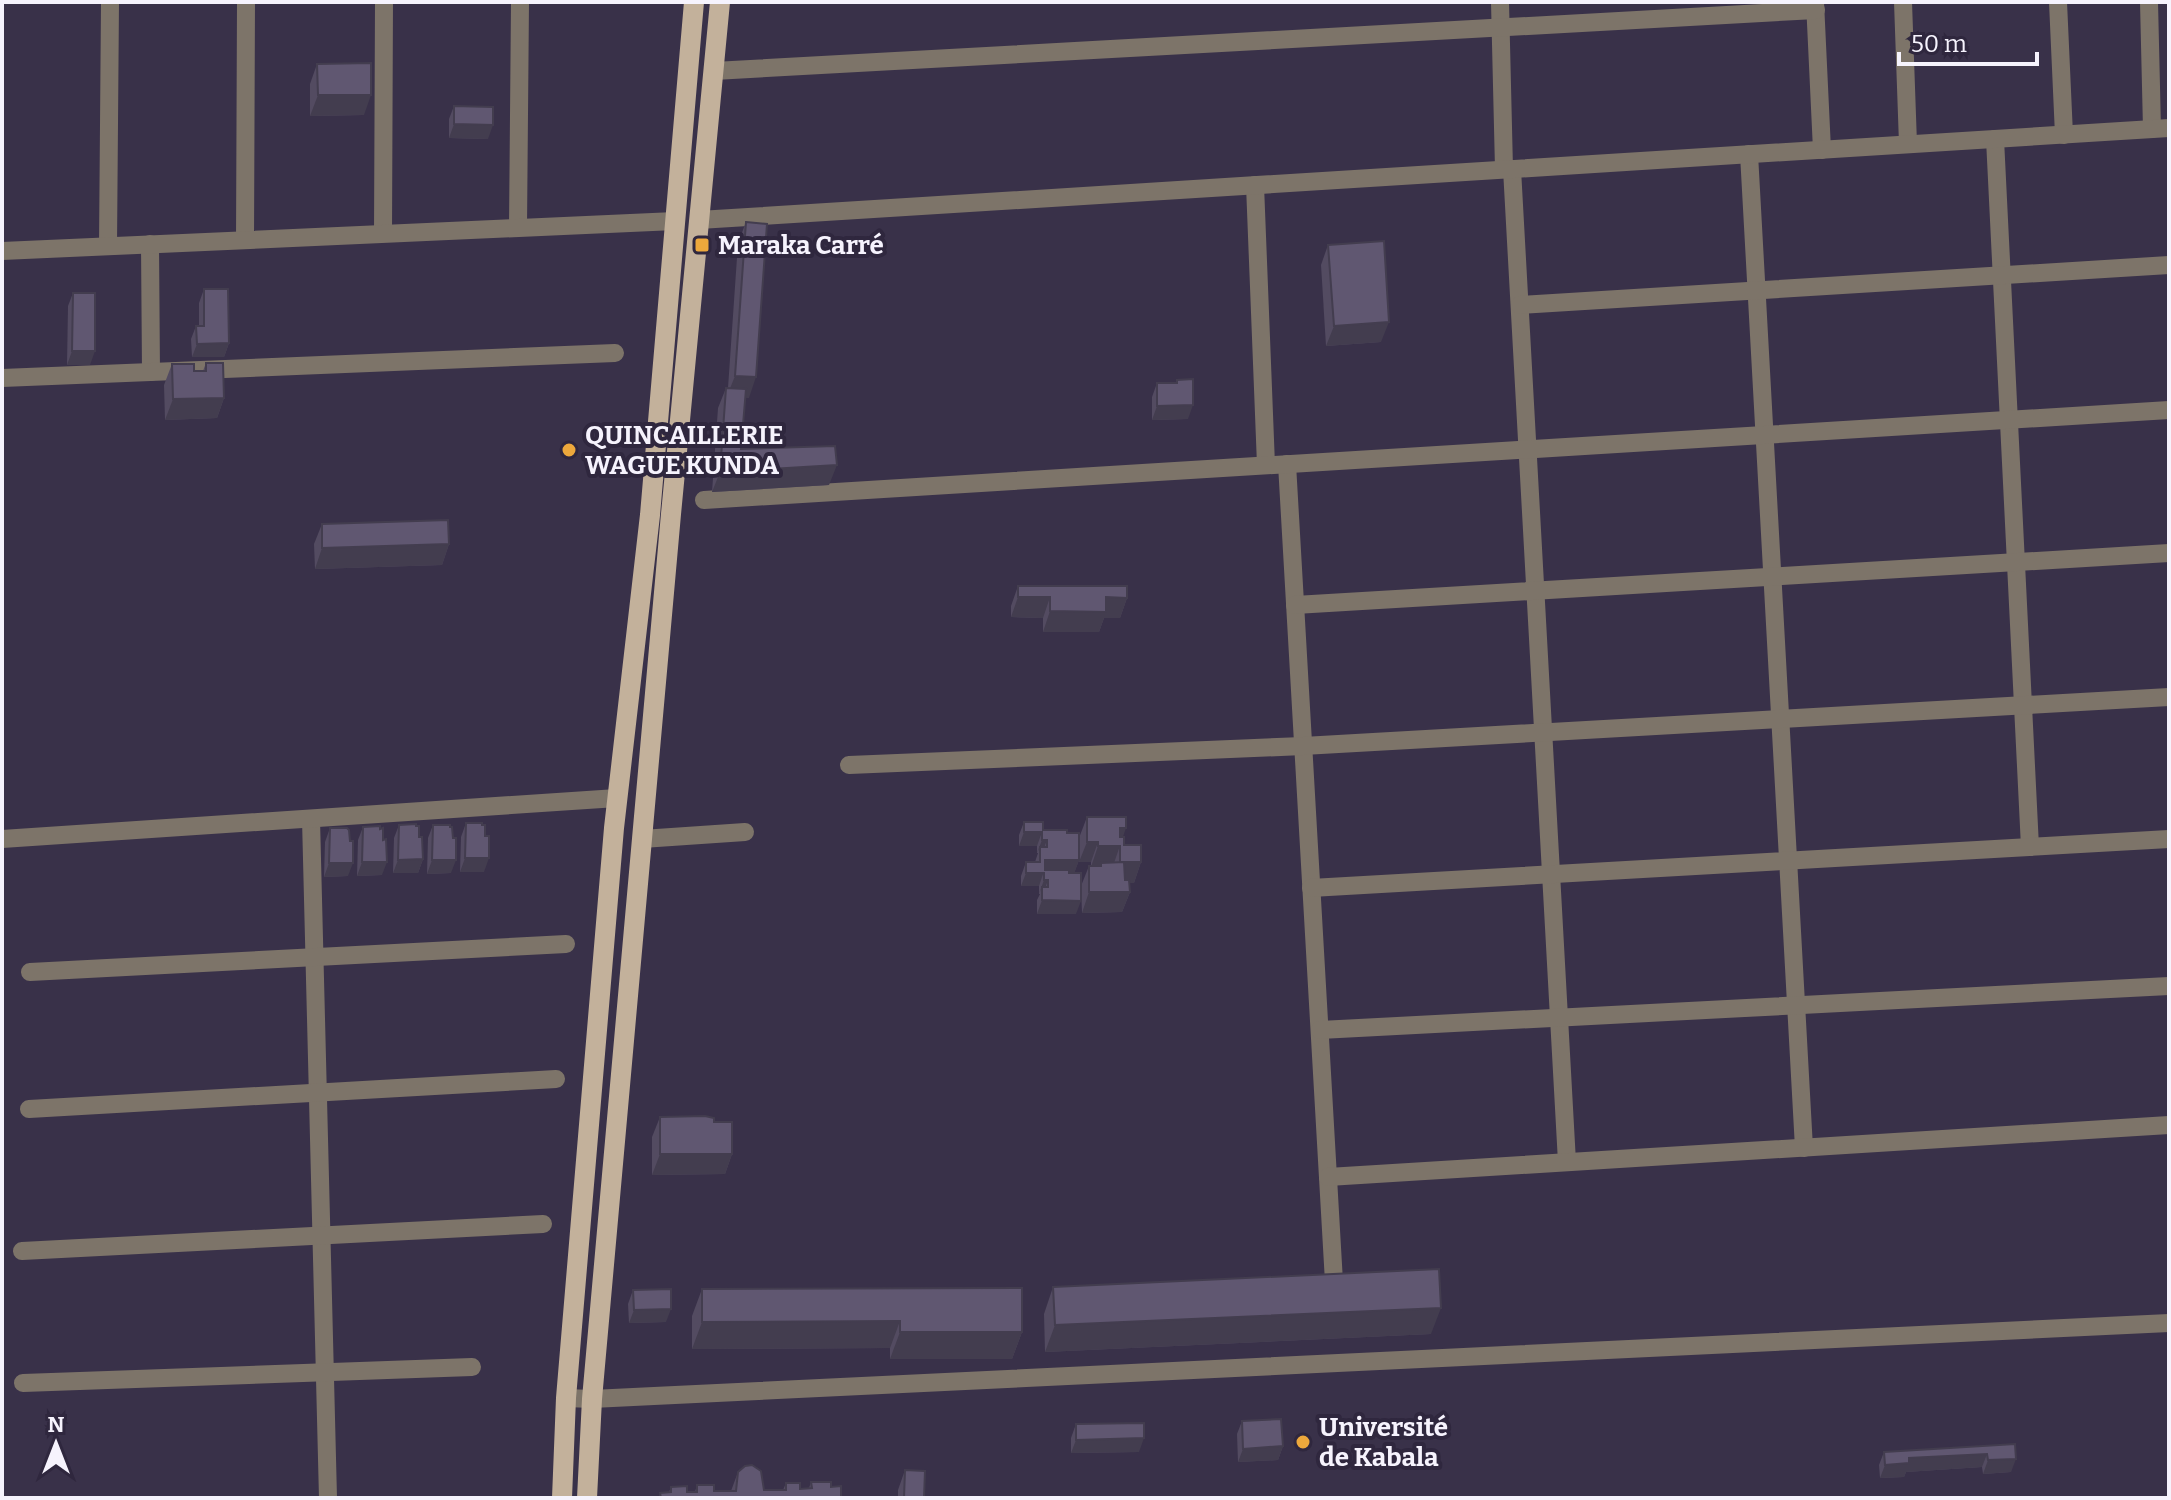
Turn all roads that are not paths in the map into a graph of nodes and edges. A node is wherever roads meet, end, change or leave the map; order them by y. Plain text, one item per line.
1 (110, 2) edge
2 (246, 2) edge
3 (384, 2) edge
4 (520, 2) edge
5 (694, 2) edge
6 (720, 2) edge
7 (1500, 2) edge
8 (1903, 2) edge
9 (2058, 2) edge
10 (2149, 2) edge
11 (1815, 6) edge
12 (1500, 26) junction
13 (714, 71) junction
14 (2161, 129) edge
15 (2064, 135) junction
16 (1995, 139) junction
17 (1908, 144) junction
18 (1822, 150) junction
19 (1749, 154) junction
20 (1508, 169) junction
21 (1255, 185) junction
22 (699, 220) junction
23 (675, 221) junction
24 (518, 227) junction
25 (383, 233) junction
26 (245, 240) junction
27 (150, 244) junction
28 (108, 246) junction
29 (2, 251) edge
30 (2169, 265) edge
31 (2002, 275) junction
32 (1757, 291) junction
33 (1520, 305) junction
34 (615, 353) dead end
35 (151, 372) junction
36 (2, 378) edge
37 (2169, 410) edge
38 (2009, 419) junction
39 (1765, 435) junction
40 (1528, 449) junction
41 (1287, 464) junction
42 (1266, 465) junction
43 (704, 500) dead end
44 (2169, 553) edge
45 (2016, 562) junction
46 (1773, 577) junction
47 (1536, 591) junction
48 (1295, 605) junction
49 (2169, 697) edge
50 (2023, 706) junction
51 (1780, 719) junction
52 (1544, 732) junction
53 (1303, 746) junction
54 (849, 765) dead end
55 (617, 798) junction
56 (311, 819) junction
57 (745, 832) dead end
58 (2, 839) edge
59 (642, 839) junction
60 (2169, 839) edge
61 (2030, 847) junction
62 (1788, 861) junction
63 (1551, 874) junction
64 (1311, 888) junction
65 (566, 944) dead end
66 (315, 957) junction
67 (30, 972) dead end
68 (2169, 986) edge
69 (1796, 1005) junction
70 (1559, 1018) junction
71 (1320, 1030) junction
72 (556, 1079) dead end
73 (318, 1092) junction
74 (29, 1109) dead end
75 (2169, 1125) edge
76 (1804, 1148) junction
77 (1567, 1162) junction
78 (1328, 1177) junction
79 (543, 1224) dead end
80 (321, 1236) junction
81 (22, 1251) dead end
82 (1334, 1282) edge
83 (2169, 1323) edge
84 (472, 1367) dead end
85 (325, 1372) junction
86 (23, 1383) dead end
87 (566, 1398) junction
88 (592, 1399) junction
89 (328, 1498) edge
90 (562, 1498) edge
91 (587, 1498) edge

1 - 28 street
2 - 26 street
3 - 25 street
4 - 24 street
5 - 23 main road
6 - 13 main road
7 - 12 street
8 - 17 street
9 - 15 street
10 - 14 street
11 - 12 street
11 - 18 street
12 - 13 street
12 - 20 street
13 - 22 main road
14 - 15 street
15 - 16 street
16 - 17 street
16 - 31 street
17 - 18 street
18 - 19 street
19 - 20 street
19 - 32 street
20 - 21 street
20 - 33 street
21 - 22 street
21 - 42 street
22 - 59 main road
23 - 24 street
23 - 55 main road
24 - 25 street
25 - 26 street
26 - 27 street
27 - 28 street
27 - 35 street
28 - 29 street
30 - 31 street
31 - 32 street
31 - 38 street
32 - 33 street
32 - 39 street
33 - 40 street
34 - 35 street
35 - 36 street
37 - 38 street
38 - 39 street
38 - 45 street
39 - 40 street
39 - 46 street
40 - 41 street
40 - 47 street
41 - 42 street
41 - 48 street
42 - 43 street
44 - 45 street
45 - 46 street
45 - 50 street
46 - 47 street
46 - 51 street
47 - 48 street
47 - 52 street
48 - 53 street
49 - 50 street
50 - 51 street
50 - 61 street
51 - 52 street
51 - 62 street
52 - 53 street
52 - 63 street
53 - 54 street
53 - 64 street
55 - 56 street
55 - 87 main road
56 - 58 street
56 - 66 street
57 - 59 street
59 - 88 main road
60 - 61 street
61 - 62 street
62 - 63 street
62 - 69 street
63 - 64 street
63 - 70 street
64 - 71 street
65 - 66 street
66 - 67 street
66 - 73 street
68 - 69 street
69 - 70 street
69 - 76 street
70 - 71 street
70 - 77 street
71 - 78 street
72 - 73 street
73 - 74 street
73 - 80 street
75 - 76 street
76 - 77 street
77 - 78 street
78 - 82 street
79 - 80 street
80 - 81 street
80 - 85 street
83 - 88 street
84 - 85 street
85 - 86 street
85 - 89 street
87 - 88 street
87 - 90 main road
88 - 91 main road

